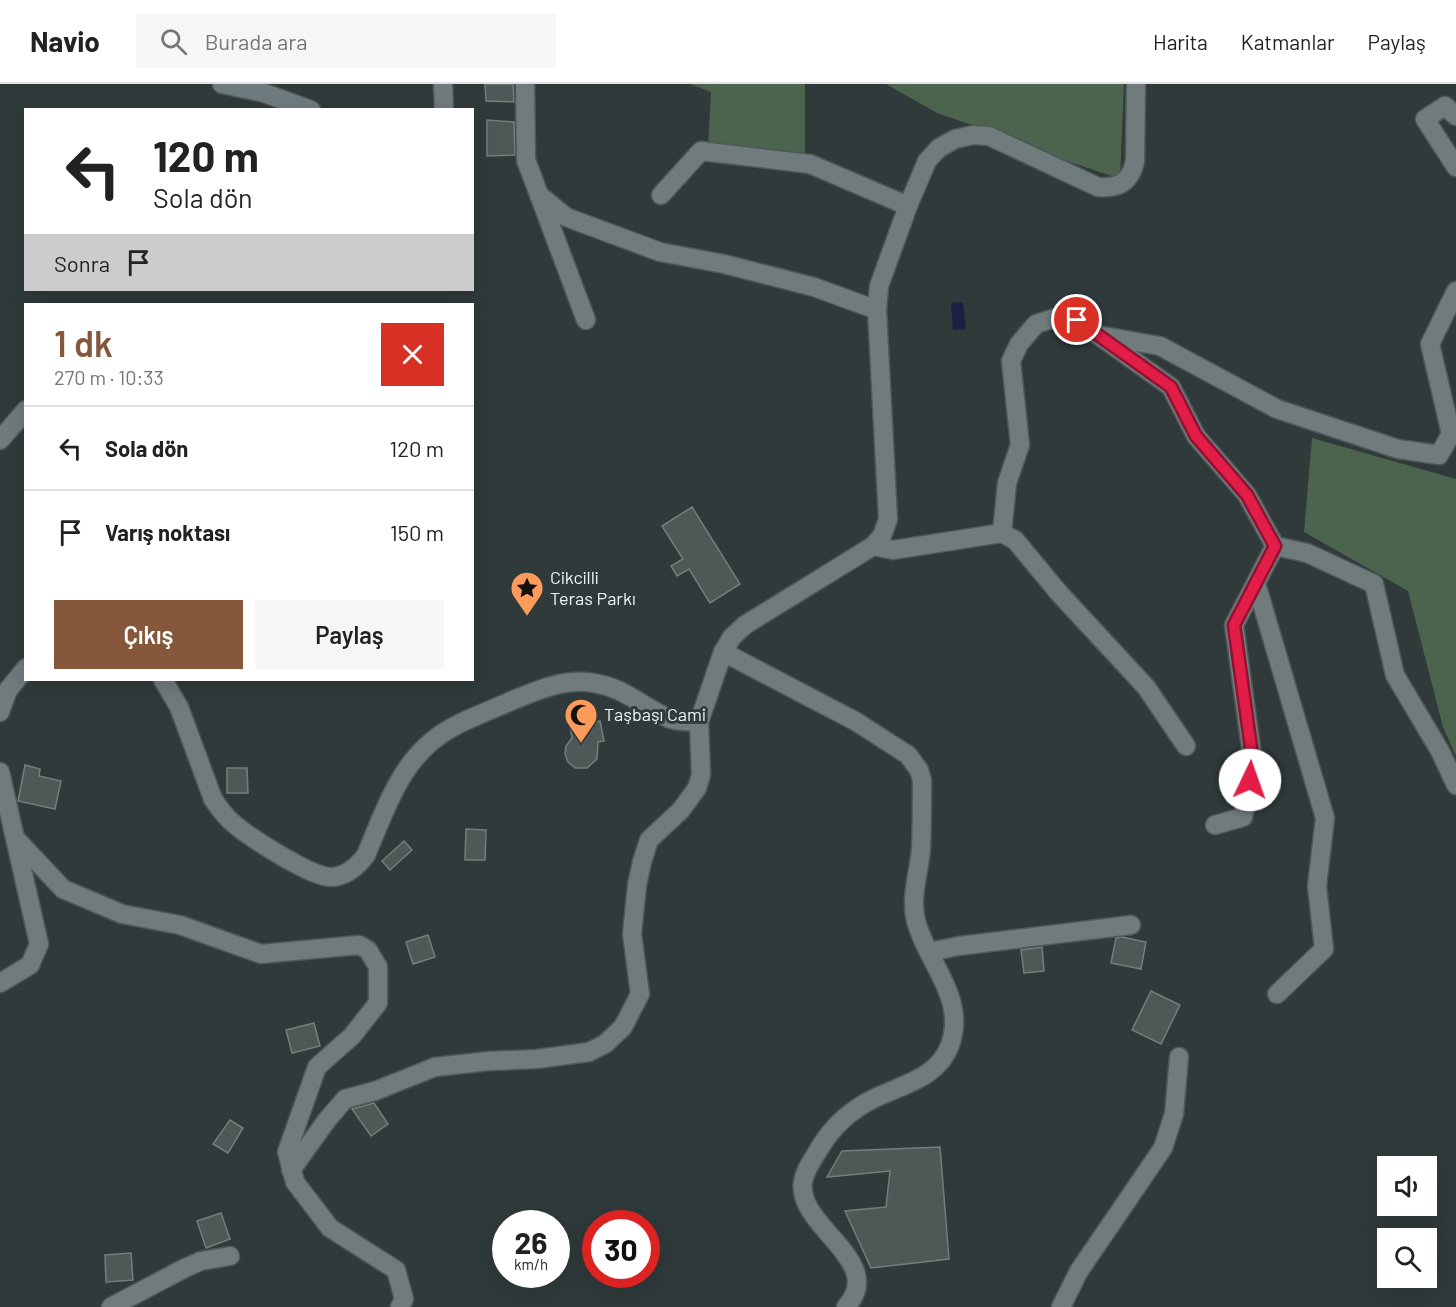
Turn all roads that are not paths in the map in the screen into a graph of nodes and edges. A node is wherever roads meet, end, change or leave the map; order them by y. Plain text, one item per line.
1 (222, 84) edge
2 (443, 84) edge
3 (525, 84) edge
4 (1136, 84) edge
5 (305, 108) edge
6 (444, 108) edge
7 (1456, 116) edge
8 (1456, 167) edge
9 (539, 195) junction
10 (662, 195) dead end
11 (908, 206) junction
12 (1456, 291) edge
13 (877, 310) junction
14 (586, 320) dead end
15 (1099, 335) junction
16 (24, 412) edge
17 (0, 440) edge
18 (1002, 533) junction
19 (873, 546) junction
20 (1275, 546) junction
21 (1256, 583) junction
22 (723, 652) junction
23 (24, 670) edge
24 (164, 681) edge
25 (0, 712) edge
26 (699, 722) junction
27 (1186, 746) dead end
28 (0, 772) edge
29 (1456, 785) edge
30 (1215, 825) dead end
31 (16, 839) junction
32 (1131, 925) dead end
33 (929, 952) junction
34 (0, 983) edge
35 (1277, 994) dead end
36 (1179, 1057) dead end
37 (291, 1170) junction
38 (230, 1256) dead end
39 (111, 1307) edge
40 (400, 1307) edge
41 (846, 1307) edge
42 (1061, 1307) edge

1 - 5 street
2 - 6 street
3 - 9 street
4 - 11 street
7 - 8 street
9 - 13 street
9 - 14 street
10 - 11 street
11 - 13 street
12 - 15 street
13 - 19 street
15 - 18 street
15 - 20 street
16 - 17 street
18 - 19 street
18 - 27 street
19 - 22 street
20 - 21 street
20 - 29 street
21 - 30 street
21 - 35 street
22 - 26 street
22 - 33 street
23 - 25 street
24 - 26 street
26 - 37 street
28 - 31 street
31 - 34 street
31 - 37 street
32 - 33 street
33 - 41 street
36 - 42 street
37 - 40 street
38 - 39 street

